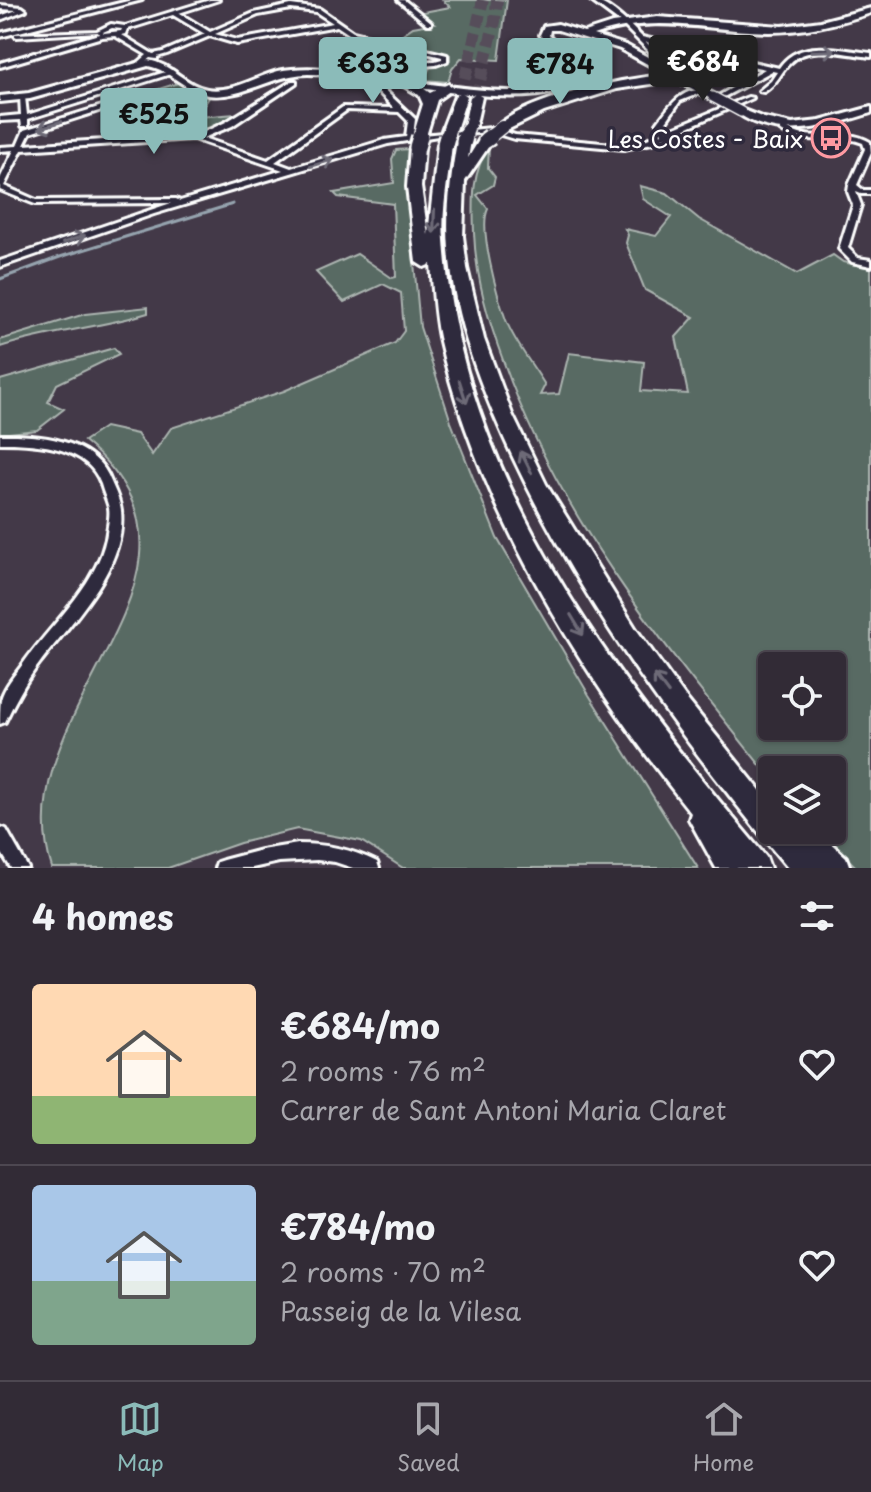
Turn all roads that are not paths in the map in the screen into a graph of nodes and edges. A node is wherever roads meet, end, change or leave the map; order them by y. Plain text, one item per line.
1 (139, 0) edge
2 (216, 0) edge
3 (401, 0) edge
4 (581, 0) edge
5 (593, 0) edge
6 (0, 7) edge
7 (871, 10) edge
8 (174, 13) junction
9 (0, 18) edge
10 (429, 23) dead end
11 (619, 23) junction
12 (337, 24) junction
13 (125, 28) junction
14 (101, 33) junction
15 (1, 34) edge
16 (210, 34) junction
17 (587, 34) junction
18 (118, 35) junction
19 (642, 39) junction
20 (871, 55) edge
21 (149, 60) junction
22 (652, 63) junction
23 (0, 65) edge
24 (772, 68) junction
25 (782, 71) junction
26 (172, 72) junction
27 (367, 77) junction
28 (289, 80) junction
29 (639, 80) junction
30 (681, 80) junction
31 (406, 82) junction
32 (448, 88) junction
33 (702, 91) junction
34 (762, 91) dead end
35 (461, 96) tunnel mouth
36 (22, 97) junction
37 (476, 97) tunnel mouth
38 (750, 98) dead end
39 (0, 99) edge
40 (128, 100) dead end
41 (429, 104) junction
42 (738, 108) junction
43 (401, 110) junction
44 (871, 110) edge
45 (24, 118) junction
46 (0, 119) edge
47 (783, 128) junction
48 (27, 132) junction
49 (666, 134) junction
50 (194, 138) junction
51 (416, 140) junction
52 (870, 144) edge
53 (20, 148) junction
54 (0, 149) edge
55 (269, 163) junction
56 (293, 171) junction
57 (853, 185) junction
58 (0, 187) edge
59 (456, 191) junction
60 (870, 192) edge
61 (857, 201) junction
62 (186, 202) junction
63 (871, 263) edge
64 (0, 264) edge
65 (443, 317) junction
66 (0, 439) edge
67 (0, 717) edge
68 (708, 746) junction
69 (665, 754) junction
70 (758, 794) edge
71 (758, 809) edge
72 (0, 835) edge
73 (787, 844) edge
74 (810, 844) edge
75 (20, 868) edge
76 (223, 868) edge
77 (371, 868) edge
78 (733, 868) edge
79 (755, 868) edge
80 (807, 868) edge
81 (835, 868) edge

1 - 15 street
2 - 8 street
3 - 10 street
4 - 11 street
5 - 11 street
6 - 9 street
7 - 11 street
8 - 13 street
8 - 16 street
11 - 17 street
11 - 19 street
12 - 16 street
12 - 16 street
12 - 27 street
13 - 14 street
13 - 18 street
14 - 15 street
14 - 18 street
14 - 23 street
16 - 21 street
17 - 22 street
17 - 32 street
18 - 21 street
19 - 22 street
19 - 24 street
25 -> 20 street
21 - 26 street
21 - 36 street
22 - 29 highway
22 - 30 street
24 - 25 street
24 - 42 street
25 - 34 street
26 - 28 street
26 - 45 street
27 - 28 street
27 - 31 street
27 - 43 street
28 - 50 street
29 - 30 highway
29 - 59 highway, bridge
30 - 33 street
31 - 32 street
31 - 41 highway
32 - 41 highway
33 - 42 street, bridge
33 - 49 street
35 -> 65 highway
36 - 39 street
36 - 45 street
37 - 59 highway
38 - 42 street
40 -> 48 street
41 - 51 highway
42 - 47 street
42 - 49 street
43 - 51 street
43 - 55 street
44 - 47 street
45 - 46 street
45 - 48 street
47 - 52 street
48 - 53 street
49 - 51 street
50 - 53 street
50 - 55 street
56 -> 51 street
51 - 65 highway
52 - 57 street
53 - 54 street
53 - 58 street
55 - 56 street
56 - 62 street
57 - 60 street
57 - 61 street
58 - 62 street
68 -> 59 highway
60 - 61 street
61 - 63 street
64 -> 62 street
65 -> 69 highway
66 - 67 street
68 - 70 highway
68 - 71 highway
69 - 78 highway
69 - 79 highway
72 - 75 street
73 - 80 highway
74 - 81 highway
76 - 77 street

